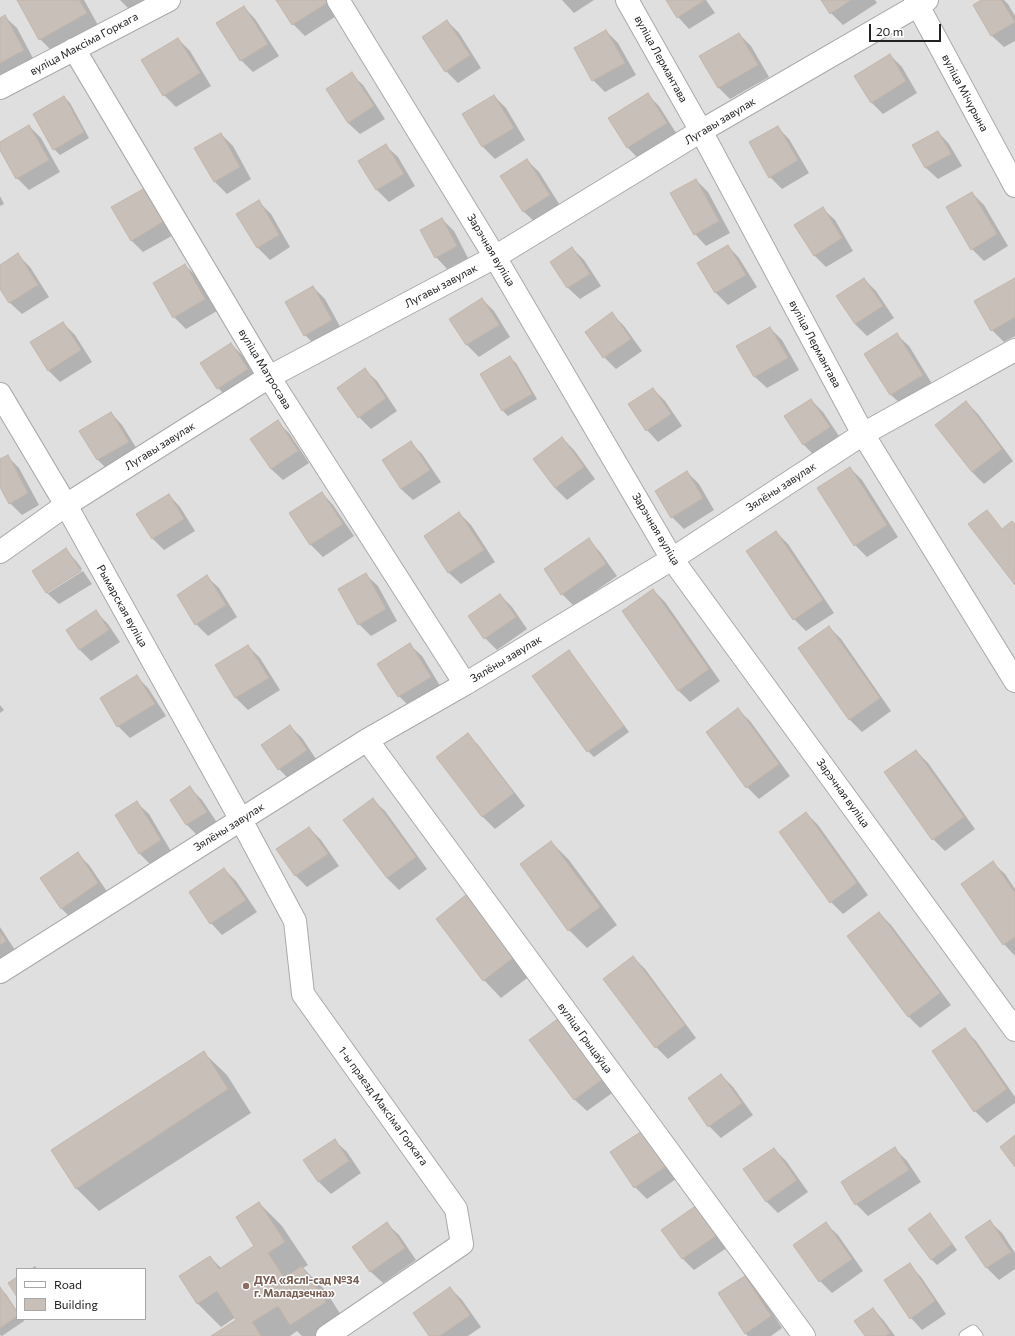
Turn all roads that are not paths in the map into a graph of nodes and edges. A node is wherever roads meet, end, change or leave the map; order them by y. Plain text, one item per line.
1 (169, 0) edge
2 (338, 0) edge
3 (627, 0) edge
4 (920, 2) edge
5 (74, 49) junction
6 (0, 88) edge
7 (701, 131) junction
8 (1015, 186) edge
9 (495, 257) junction
10 (1015, 350) edge
11 (269, 377) junction
12 (0, 394) edge
13 (863, 434) junction
14 (66, 505) junction
15 (0, 552) edge
16 (672, 559) junction
17 (1015, 681) edge
18 (465, 684) junction
19 (367, 740) junction
20 (241, 820) junction
21 (0, 972) edge
22 (1015, 1030) edge
23 (327, 1336) edge
24 (804, 1336) edge
25 (965, 1336) edge
26 (977, 1336) edge

1 - 5 street, вуліца Максіма Горкага
2 - 9 street, Зарэчная вуліца
3 - 7 street, вуліца Лермантава
4 - 7 street, Лугавы завулак
4 - 8 street, вуліца Мічурына
5 - 6 street, вуліца Максіма Горкага
5 - 11 street, вуліца Матросава
7 - 9 street, Лугавы завулак
7 - 13 street, вуліца Лермантава
9 - 11 street, Лугавы завулак
9 - 16 street, Зарэчная вуліца
10 - 13 street, Зялёны завулак
11 - 14 street, Лугавы завулак
11 - 18 street, вуліца Матросава
12 - 14 street, Рымарская вуліца
13 - 16 street, Зялёны завулак
13 - 17 street, вуліца Лермантава
14 - 15 street, Лугавы завулак
14 - 20 street, Рымарская вуліца
16 - 18 street, Зялёны завулак
16 - 22 street, Зарэчная вуліца
18 - 19 street, Зялёны завулак
19 - 20 street, Зялёны завулак
19 - 24 street, вуліца Грыцаўца
20 - 21 street, Зялёны завулак
20 - 23 street, 1-ы праезд Максіма Горкага
25 - 26 lane

